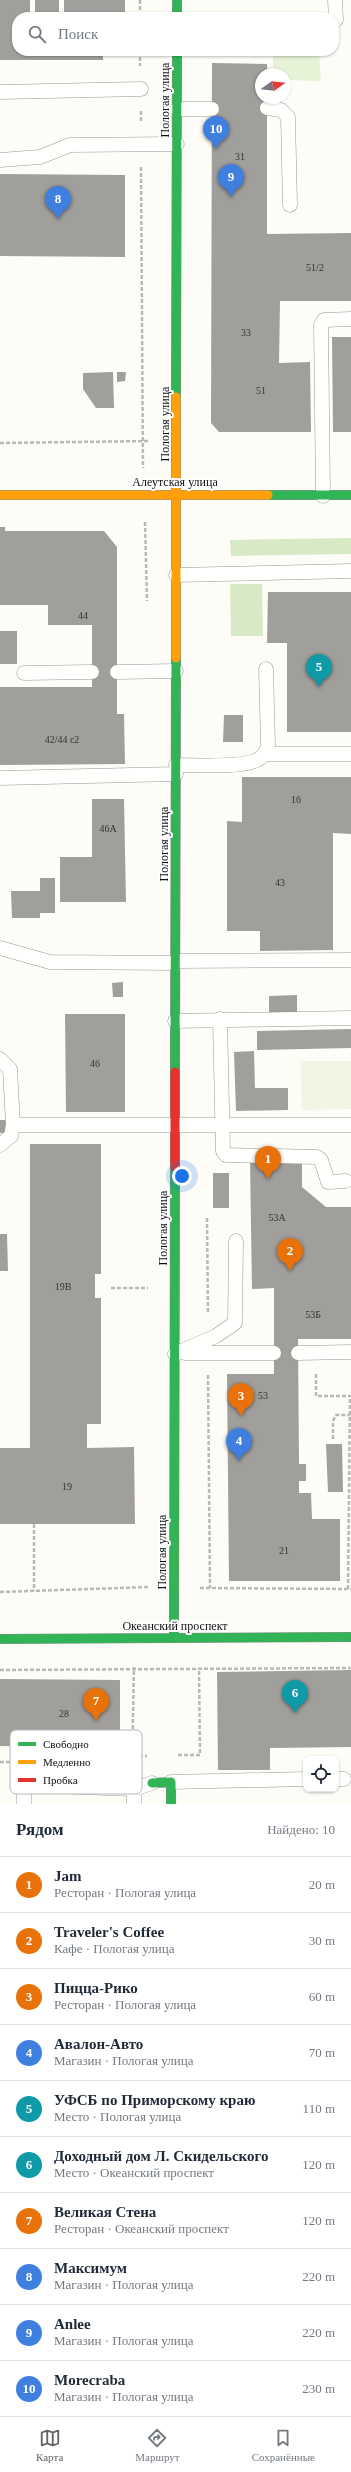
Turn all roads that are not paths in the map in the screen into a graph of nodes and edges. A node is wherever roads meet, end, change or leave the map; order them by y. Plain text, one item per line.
1 (178, 0) edge
2 (335, 0) edge
3 (177, 12) edge
4 (336, 12) edge
5 (177, 56) edge
6 (140, 89) road end
7 (0, 92) edge
8 (267, 108) dead end
9 (177, 109) junction
10 (212, 109) dead end
11 (177, 144) junction
12 (0, 160) edge
13 (290, 205) dead end
14 (351, 319) edge
15 (176, 494) junction
16 (0, 495) edge
17 (351, 495) edge
18 (323, 496) junction
19 (351, 571) edge
20 (176, 574) junction
21 (266, 669) dead end
22 (176, 671) junction
23 (92, 672) dead end
24 (117, 672) dead end
25 (24, 673) dead end
26 (265, 754) junction
27 (351, 754) edge
28 (176, 770) junction
29 (0, 778) edge
30 (0, 948) edge
31 (351, 960) edge
32 (176, 962) junction
33 (351, 1018) edge
34 (220, 1019) junction
35 (175, 1021) junction
36 (0, 1059) edge
37 (175, 1124) junction
38 (13, 1125) junction
39 (222, 1125) junction
40 (351, 1125) edge
41 (0, 1145) edge
42 (346, 1181) dead end
43 (236, 1241) dead end
44 (208, 1347) junction
45 (351, 1352) edge
46 (274, 1353) dead end
47 (298, 1353) dead end
48 (175, 1354) junction
49 (351, 1637) edge
50 (174, 1638) junction
51 (0, 1639) edge
52 (303, 1780) edge
53 (171, 1782) junction
54 (152, 1783) joint
55 (142, 1786) edge
56 (171, 1804) edge

1 - 3 main road
2 - 4 lane
5 - 9 main road, Пологая улица
6 - 7 lane
8 - 13 lane
9 - 10 lane
9 - 11 main road, Пологая улица
11 - 12 lane
11 - 15 main road, Пологая улица
14 - 18 lane
15 - 16 main road, Алеутская улица
15 - 18 main road, Алеутская улица
15 - 20 main road, Пологая улица
17 - 18 main road, Алеутская улица
19 - 20 lane
20 - 22 main road, Пологая улица
21 - 26 lane
22 - 24 lane
22 - 28 main road, Пологая улица
23 - 25 lane
26 - 27 lane
26 - 28 lane
28 - 29 lane
28 - 32 main road, Пологая улица
30 - 32 lane
31 - 32 lane
32 - 35 main road, Пологая улица
33 - 34 lane
34 - 35 lane
34 - 39 lane
35 - 37 main road, Пологая улица
36 - 38 lane
37 - 38 lane
37 - 39 lane
37 - 48 main road, Пологая улица
38 - 41 lane
39 - 40 lane
39 - 42 lane
43 - 44 lane
44 - 46 lane
44 - 48 lane
45 - 47 lane
48 - 50 main road, Пологая улица
49 - 50 main road, Океанский проспект
50 - 51 main road, Океанский проспект
52 - 53 lane
53 - 54 main road
53 - 56 main road
54 - 55 lane

